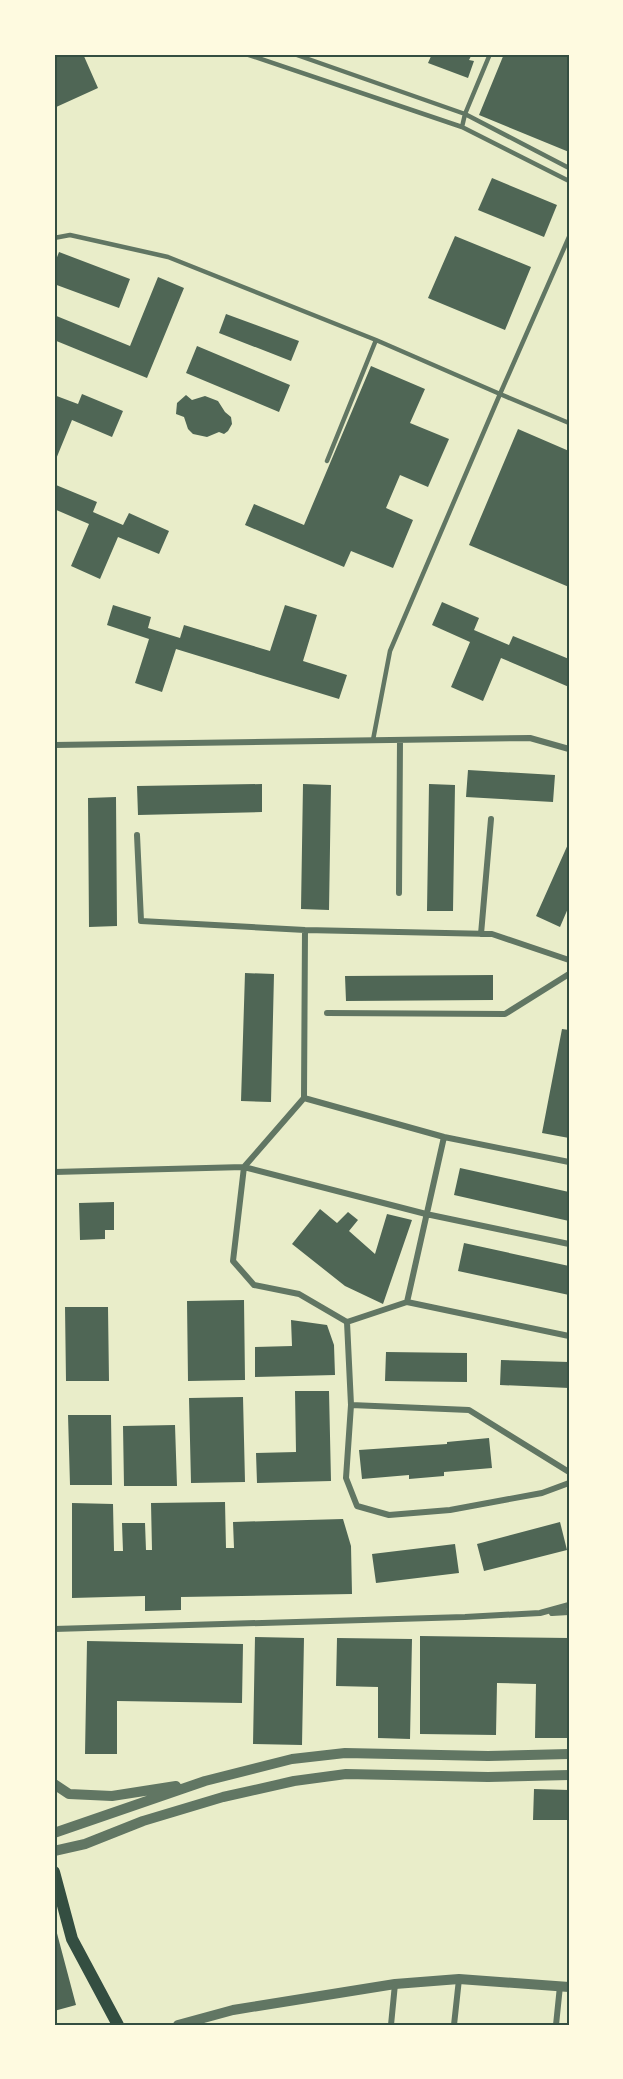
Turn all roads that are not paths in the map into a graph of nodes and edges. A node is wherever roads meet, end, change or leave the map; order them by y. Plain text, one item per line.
1 (246, 54) edge
2 (294, 54) edge
3 (490, 54) edge
4 (465, 114) junction
5 (462, 127) junction
6 (569, 168) edge
7 (569, 181) edge
8 (569, 237) edge
9 (54, 238) edge
10 (376, 340) junction
11 (500, 394) junction
12 (569, 423) edge
13 (327, 461) dead end
14 (373, 740) junction
15 (400, 740) junction
16 (54, 745) edge
17 (569, 749) edge
18 (491, 819) dead end
19 (137, 835) dead end
20 (399, 893) dead end
21 (305, 930) junction
22 (482, 934) junction
23 (569, 960) edge
24 (569, 974) edge
25 (327, 1013) dead end
26 (304, 1098) junction
27 (444, 1137) junction
28 (569, 1162) edge
29 (244, 1167) junction
30 (54, 1172) edge
31 (426, 1214) junction
32 (569, 1244) edge
33 (407, 1302) junction
34 (347, 1322) junction
35 (569, 1336) edge
36 (351, 1405) junction
37 (569, 1472) edge
38 (569, 1483) edge
39 (569, 1605) edge
40 (569, 1612) edge
41 (540, 1613) junction
42 (54, 1629) edge
43 (569, 1754) edge
44 (292, 1759) junction
45 (569, 1775) edge
46 (205, 1781) junction
47 (294, 1781) junction
48 (54, 1784) edge
49 (54, 1833) edge
50 (54, 1851) edge
51 (54, 1872) edge
52 (459, 1979) junction
53 (395, 1984) junction
54 (565, 1986) edge
55 (118, 2025) edge
56 (178, 2025) edge
57 (391, 2025) edge
58 (454, 2025) edge
59 (556, 2025) edge

1 - 5 lane
2 - 4 lane
3 - 4 lane
4 - 5 lane
4 - 6 lane
5 - 7 lane
8 - 11 lane
9 - 10 lane
10 - 11 lane
10 - 13 lane
11 - 12 lane
11 - 14 lane
14 - 15 street
14 - 16 street
15 - 17 street
15 - 20 street
18 - 22 street
19 - 21 street
21 - 22 street
21 - 26 street
22 - 23 street
24 - 25 street
26 - 27 street
26 - 29 street
27 - 28 street
27 - 31 street
29 - 30 street
29 - 31 street
29 - 34 street
31 - 32 street
31 - 33 street
33 - 34 street
33 - 35 street
34 - 36 street
36 - 37 street
36 - 38 street
39 - 41 street
40 - 41 street
41 - 42 street
43 - 44 street
44 - 46 street
44 - 47 street
45 - 47 street
46 - 48 street
46 - 49 street
47 - 50 street
51 - 55 main road
52 - 53 street
52 - 54 street
52 - 58 street
53 - 56 street
53 - 57 street
54 - 59 street

